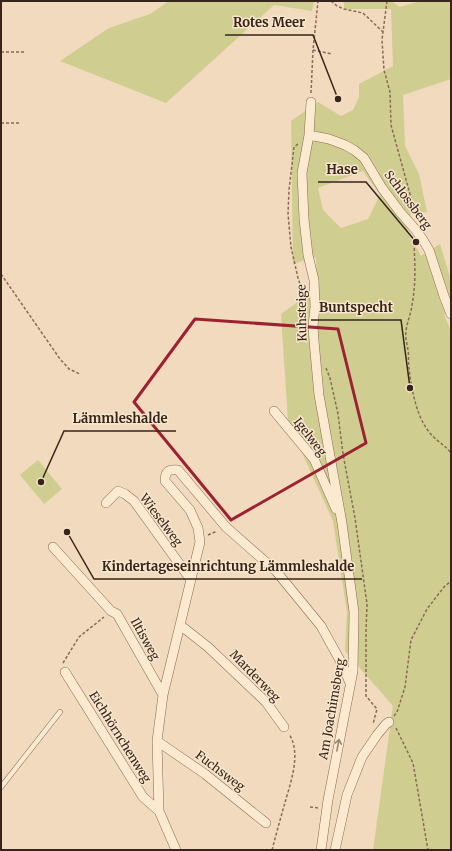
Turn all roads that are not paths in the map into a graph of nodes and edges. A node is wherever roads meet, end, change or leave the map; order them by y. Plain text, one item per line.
1 (311, 102) road end
2 (309, 136) junction
3 (451, 314) edge
4 (274, 411) dead end
5 (106, 503) dead end
6 (342, 523) junction
7 (53, 547) dead end
8 (191, 580) junction
9 (180, 625) junction
10 (65, 672) road end
11 (350, 684) junction
12 (163, 695) junction
13 (60, 712) dead end
14 (389, 722) road end
15 (284, 727) road end
16 (156, 741) junction
17 (1, 788) edge
18 (159, 812) junction
19 (266, 823) dead end
20 (176, 850) edge
21 (321, 850) edge
22 (335, 850) edge

1 - 2 street, Kuhsteige
2 - 3 street, Schlossberg
2 - 6 street, Kuhsteige
4 - 6 street, Igelweg
5 - 8 street, Wieselweg
6 - 11 street, Am Joachimsberg
7 - 12 street, Iltisweg
8 - 9 street
8 - 11 street
9 - 12 street
9 - 15 street, Marderweg
10 - 18 street, Eichhörnchenweg
21 -> 11 street, Am Joachimsberg
12 - 16 street
13 - 17 lane
14 - 22 street
16 - 18 street
16 - 19 street, Fuchsweg
18 - 20 street

